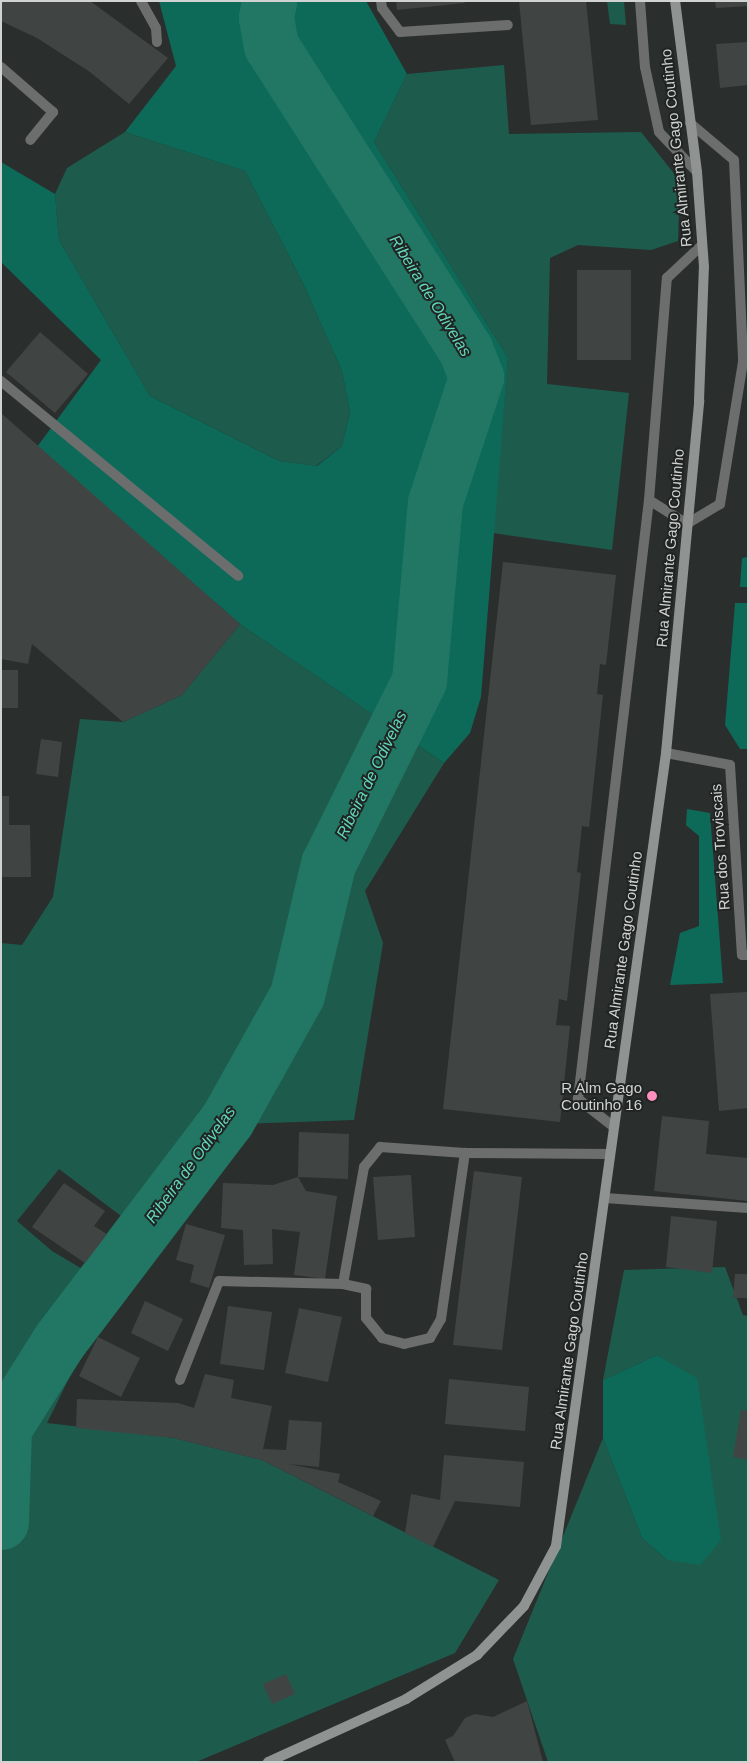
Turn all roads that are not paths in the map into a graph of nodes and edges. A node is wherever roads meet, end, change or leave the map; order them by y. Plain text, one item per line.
1 (141, 1) edge
2 (381, 1) edge
3 (640, 1) edge
4 (675, 1) edge
5 (508, 25) dead end
6 (158, 42) dead end
7 (1, 67) edge
8 (690, 123) junction
9 (30, 140) dead end
10 (697, 172) junction
11 (702, 245) junction
12 (1, 381) edge
13 (649, 500) junction
14 (687, 524) junction
15 (238, 576) dead end
16 (666, 754) junction
17 (748, 955) edge
18 (614, 1127) junction
19 (465, 1153) junction
20 (610, 1154) junction
21 (605, 1198) junction
22 (748, 1208) edge
23 (343, 1284) junction
24 (180, 1380) dead end
25 (281, 1759) edge
26 (268, 1762) edge

1 - 6 street
2 - 5 street
3 - 10 street
4 - 8 main road, Rua Almirante Gago Coutinho
7 - 9 street
8 - 10 main road, Rua Almirante Gago Coutinho
8 - 14 street
10 - 11 main road, Rua Almirante Gago Coutinho
11 - 13 street
11 - 14 main road, Rua Almirante Gago Coutinho
12 - 15 street
13 - 14 street
13 - 18 street
14 - 16 main road, Rua Almirante Gago Coutinho
16 - 17 street, Rua dos Troviscais
16 - 18 main road, Rua Almirante Gago Coutinho
18 - 20 main road, Rua Almirante Gago Coutinho
19 - 20 street
19 - 23 street
19 - 23 street
20 - 21 main road, Rua Almirante Gago Coutinho
21 - 22 street
21 - 25 main road, Rua Almirante Gago Coutinho
23 - 24 street
25 - 26 main road, Rua Almirante Gago Coutinho

